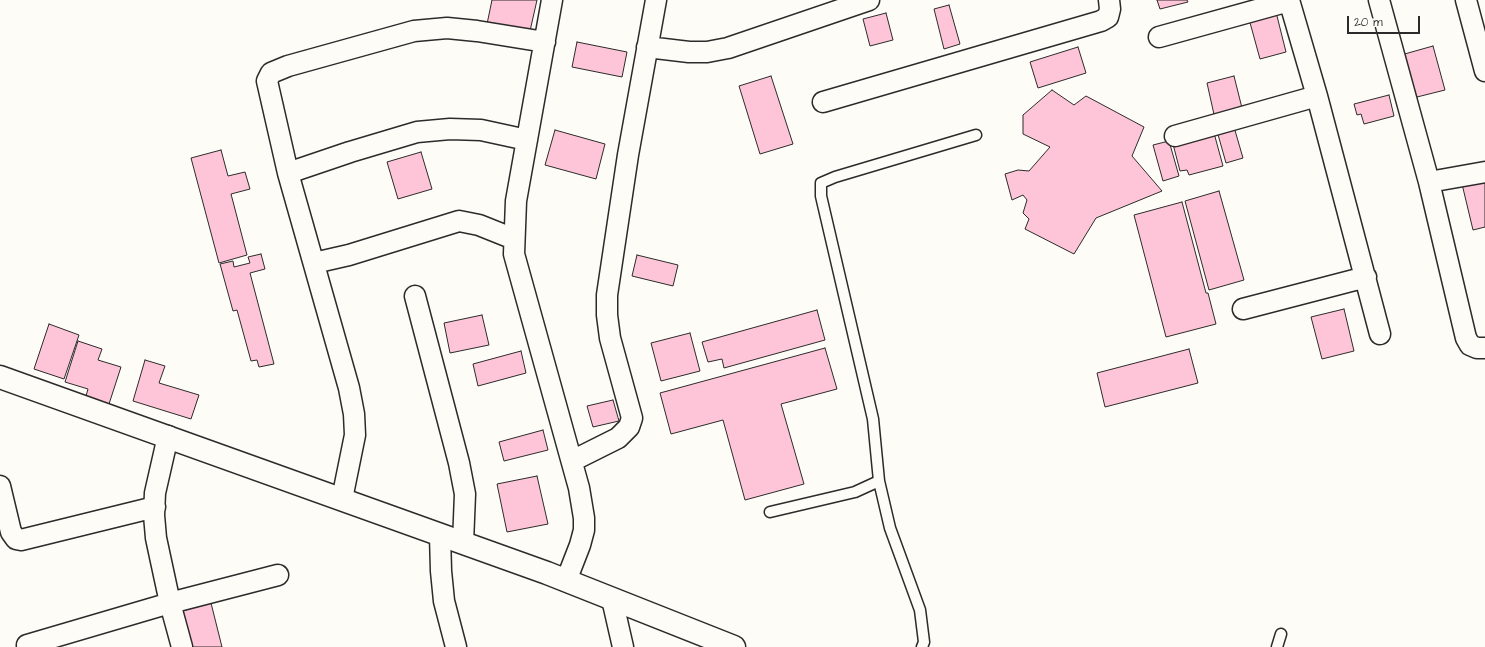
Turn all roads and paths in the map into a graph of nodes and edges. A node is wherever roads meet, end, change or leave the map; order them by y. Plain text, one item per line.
1 (552, 0) edge
2 (656, 0) edge
3 (869, 0) edge
4 (1109, 0) edge
5 (1379, 0) edge
6 (1466, 0) edge
7 (1289, 1) edge
8 (1159, 37) dead end
9 (545, 42) junction
10 (647, 47) junction
11 (1485, 71) edge
12 (1317, 96) junction
13 (822, 102) dead end
14 (976, 135) dead end
15 (1176, 136) dead end
16 (527, 140) junction
17 (1485, 172) edge
18 (288, 173) junction
19 (1429, 182) junction
20 (514, 239) junction
21 (314, 263) junction
22 (1366, 277) junction
23 (415, 296) dead end
24 (1243, 309) dead end
25 (1380, 334) dead end
26 (1485, 348) edge
27 (0, 378) edge
28 (168, 436) junction
29 (572, 461) junction
30 (879, 481) junction
31 (0, 486) edge
32 (342, 499) junction
33 (155, 507) junction
34 (770, 512) dead end
35 (440, 535) junction
36 (463, 543) junction
37 (278, 575) dead end
38 (566, 581) junction
39 (612, 599) junction
40 (170, 603) junction
41 (1281, 634) dead end
42 (27, 645) dead end
43 (182, 647) edge
44 (456, 647) edge
45 (622, 647) edge
46 (734, 647) edge
47 (922, 647) edge
48 (1277, 647) edge

1 - 9 street
2 - 10 street
3 - 10 street
4 - 13 street
5 - 19 street
6 - 11 street
7 - 8 street
7 - 12 street
9 - 16 street
9 - 18 street
10 - 29 street
12 - 15 street
12 - 22 street
14 - 30 lane
16 - 18 street
16 - 20 street
17 - 19 street
18 - 21 street
19 - 26 street
20 - 21 street
20 - 29 street
21 - 32 street
22 - 24 street
22 - 25 street
23 - 36 street
27 - 28 street
28 - 32 street
28 - 33 street
29 - 38 street
30 - 34 lane
30 - 47 lane
31 - 33 street
32 - 35 street
33 - 40 street
35 - 36 street
35 - 44 street
36 - 38 street
37 - 40 street
38 - 39 street
39 - 45 street
39 - 46 street
40 - 42 street
40 - 43 street
41 - 48 lane

